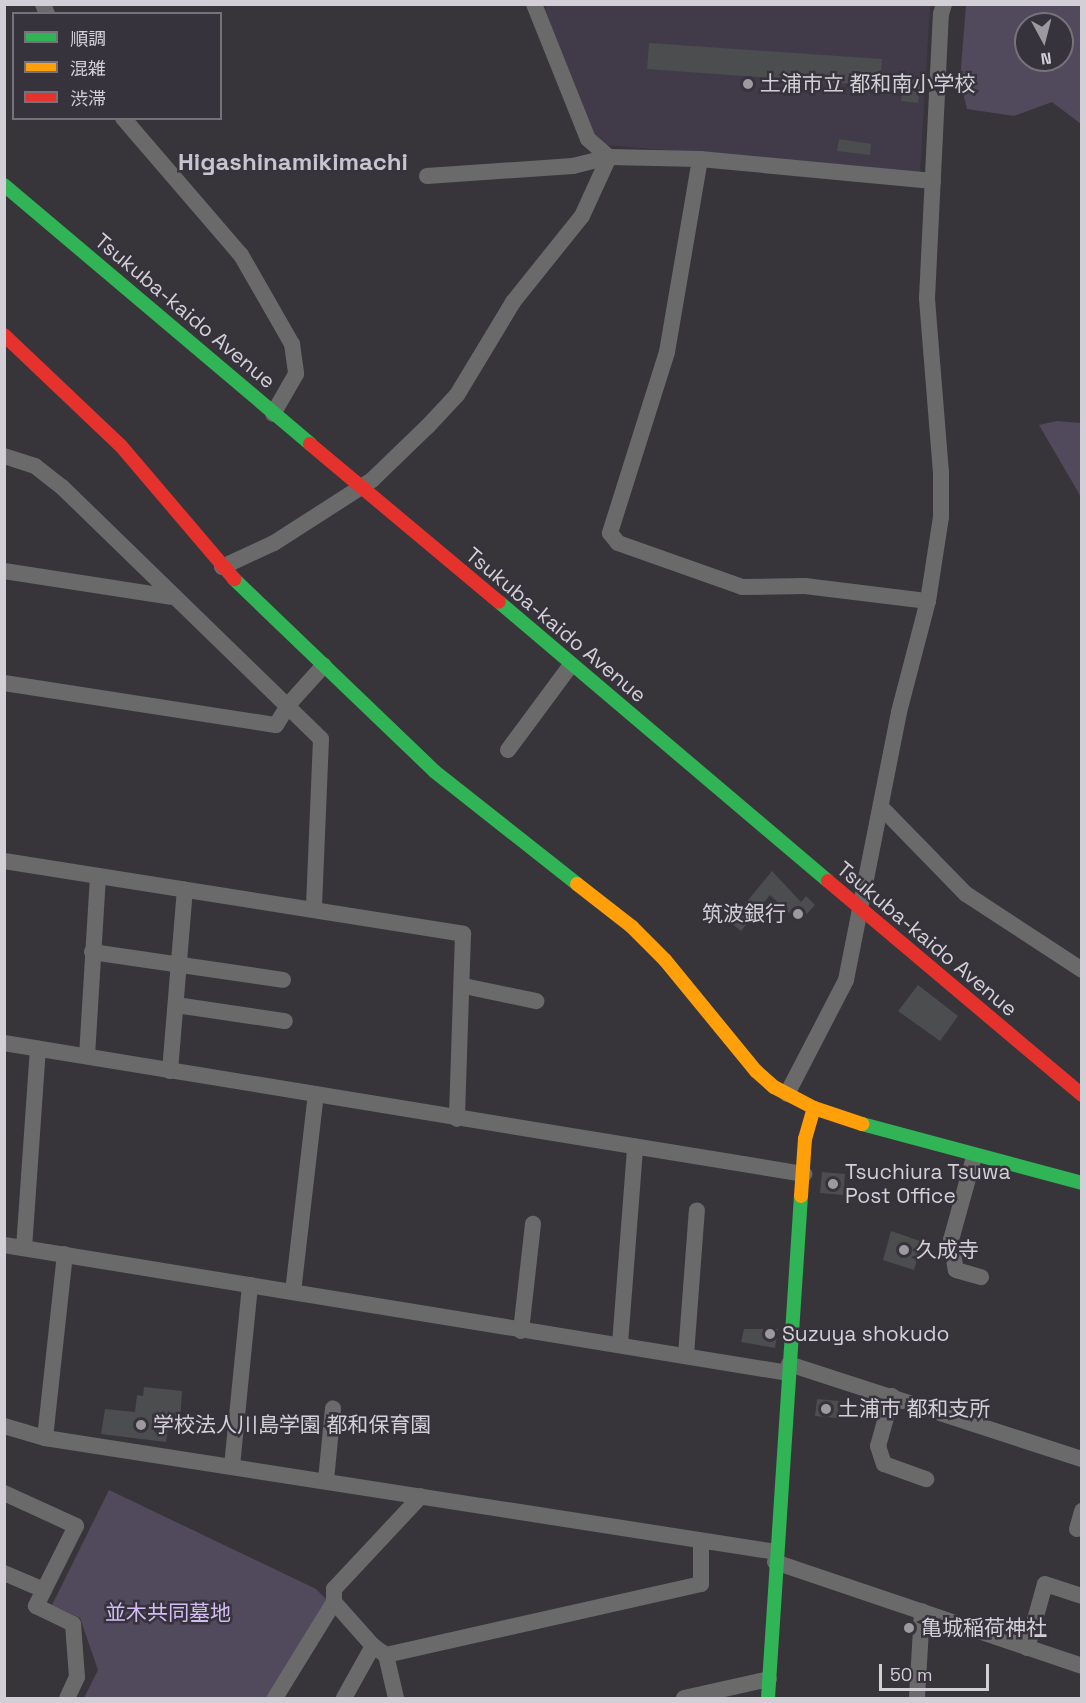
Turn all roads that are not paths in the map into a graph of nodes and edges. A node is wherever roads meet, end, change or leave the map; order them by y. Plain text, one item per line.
1 (534, 4) edge
2 (945, 4) edge
3 (125, 120) edge
4 (609, 156) junction
5 (700, 159) junction
6 (427, 176) dead end
7 (933, 181) junction
8 (4, 185) edge
9 (4, 335) edge
10 (273, 414) junction
11 (4, 456) edge
12 (359, 486) junction
13 (222, 567) junction
14 (4, 571) edge
15 (171, 597) junction
16 (928, 601) junction
17 (324, 665) junction
18 (571, 665) junction
19 (4, 683) edge
20 (289, 704) junction
21 (508, 750) dead end
22 (881, 807) junction
23 (4, 861) edge
24 (98, 876) junction
25 (185, 890) junction
26 (314, 909) junction
27 (859, 909) junction
28 (92, 952) junction
29 (179, 965) junction
30 (1082, 970) edge
31 (283, 980) dead end
32 (464, 986) junction
33 (536, 1001) dead end
34 (176, 1005) junction
35 (285, 1021) dead end
36 (4, 1043) edge
37 (38, 1048) junction
38 (87, 1056) junction
39 (170, 1071) junction
40 (316, 1094) junction
41 (787, 1094) junction
42 (1082, 1095) edge
43 (814, 1108) junction
44 (457, 1119) junction
45 (635, 1147) junction
46 (974, 1157) junction
47 (804, 1174) junction
48 (1082, 1183) edge
49 (697, 1210) dead end
50 (533, 1224) dead end
51 (4, 1245) edge
52 (24, 1248) junction
53 (65, 1254) junction
54 (981, 1277) dead end
55 (250, 1285) junction
56 (293, 1292) junction
57 (521, 1331) junction
58 (620, 1344) junction
59 (686, 1355) junction
60 (789, 1369) junction
61 (892, 1396) junction
62 (333, 1408) dead end
63 (4, 1426) edge
64 (45, 1438) junction
65 (1082, 1459) edge
66 (232, 1466) junction
67 (926, 1479) dead end
68 (326, 1480) junction
69 (4, 1493) edge
70 (421, 1496) junction
71 (1082, 1511) edge
72 (1077, 1529) dead end
73 (701, 1541) junction
74 (775, 1557) junction
75 (4, 1573) edge
76 (44, 1590) junction
77 (1082, 1596) edge
78 (334, 1602) junction
79 (922, 1611) junction
80 (1027, 1648) junction
81 (380, 1651) junction
82 (1082, 1666) edge
83 (769, 1679) junction
84 (67, 1698) edge
85 (275, 1698) edge
86 (344, 1698) edge
87 (396, 1698) edge
88 (684, 1698) edge
89 (768, 1698) edge
90 (917, 1698) edge

1 - 4 street
2 - 7 street
3 - 10 street
4 - 5 street
4 - 6 street
4 - 12 street
5 - 7 street
5 - 16 street
7 - 16 street
8 - 10 street, Tsukuba-kaido Avenue
9 - 13 street
10 - 12 street, Tsukuba-kaido Avenue
11 - 15 street
12 - 13 street
12 - 18 street, Tsukuba-kaido Avenue
13 - 17 street
14 - 15 street
15 - 20 street
16 - 22 street
17 - 20 street
17 - 41 street
18 - 21 street
18 - 27 street, Tsukuba-kaido Avenue
19 - 20 street
20 - 26 street
22 - 27 street
22 - 30 street
23 - 24 street
24 - 25 street
24 - 28 street
25 - 26 street
25 - 29 street
26 - 32 street
27 - 41 street
27 - 42 street, Tsukuba-kaido Avenue
28 - 29 street
28 - 38 street
29 - 31 street
29 - 34 street
32 - 33 street
32 - 44 street
34 - 35 street
34 - 39 street
36 - 37 street
37 - 38 street
37 - 52 street
38 - 39 street
39 - 40 street
40 - 44 street
40 - 56 street
41 - 43 street
43 - 46 street
43 - 47 street
44 - 45 street
45 - 47 street
45 - 58 street
46 - 48 street
46 - 54 street
47 - 60 street
49 - 59 street
50 - 57 street
51 - 52 street
52 - 53 street
53 - 55 street
53 - 64 street
55 - 56 street
55 - 66 street
56 - 57 street
57 - 58 street
58 - 59 street
59 - 60 street
60 - 61 street
60 - 74 street
61 - 65 street
61 - 67 street
62 - 68 street
63 - 64 street
64 - 66 street
66 - 68 street
68 - 70 street
69 - 76 street
70 - 73 street
70 - 78 street
71 - 72 street
73 - 74 street
73 - 81 street
74 - 79 street
74 - 83 street
75 - 76 street
76 - 84 street
77 - 80 street
78 - 81 street
78 - 85 street
79 - 80 street
79 - 90 street
80 - 82 street
81 - 86 street
81 - 87 street
83 - 88 street
83 - 89 street

